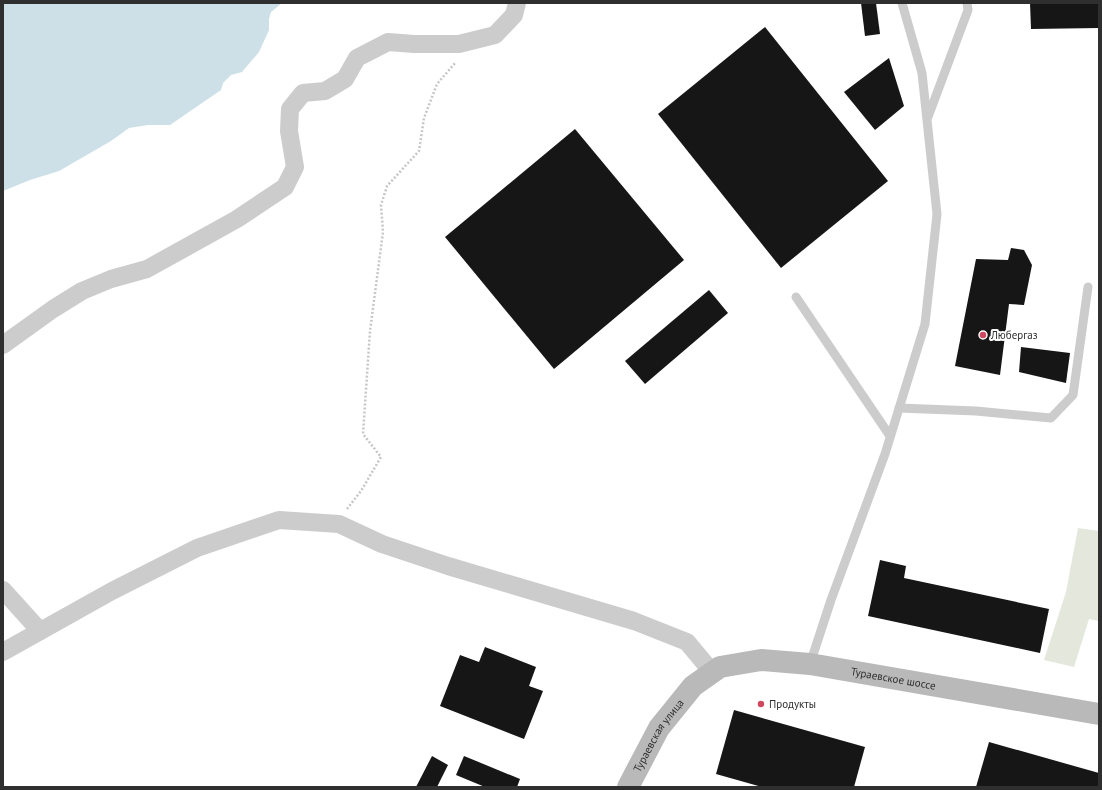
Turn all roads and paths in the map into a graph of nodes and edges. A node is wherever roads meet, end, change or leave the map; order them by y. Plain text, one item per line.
1 (517, 3) edge
2 (902, 3) edge
3 (967, 3) edge
4 (459, 44) junction
5 (927, 120) junction
6 (1088, 287) dead end
7 (796, 297) dead end
8 (3, 345) edge
9 (899, 408) junction
10 (890, 436) junction
11 (339, 524) junction
12 (3, 590) edge
13 (40, 631) junction
14 (3, 652) edge
15 (810, 664) junction
16 (712, 672) junction
17 (693, 686) joint
18 (1099, 714) edge
19 (628, 787) edge

1 - 4 street
2 - 5 lane
3 - 5 lane
4 - 8 street
4 - 11 path
5 - 9 lane
6 - 9 lane
7 - 10 lane
9 - 10 lane
10 - 15 lane
11 - 13 street
11 - 16 street
12 - 13 street
13 - 14 street
15 - 16 main road, Тураевское шоссе
15 - 18 main road, Тураевское шоссе
16 - 17 main road, Тураевское шоссе
17 - 19 main road, Тураевская улица

